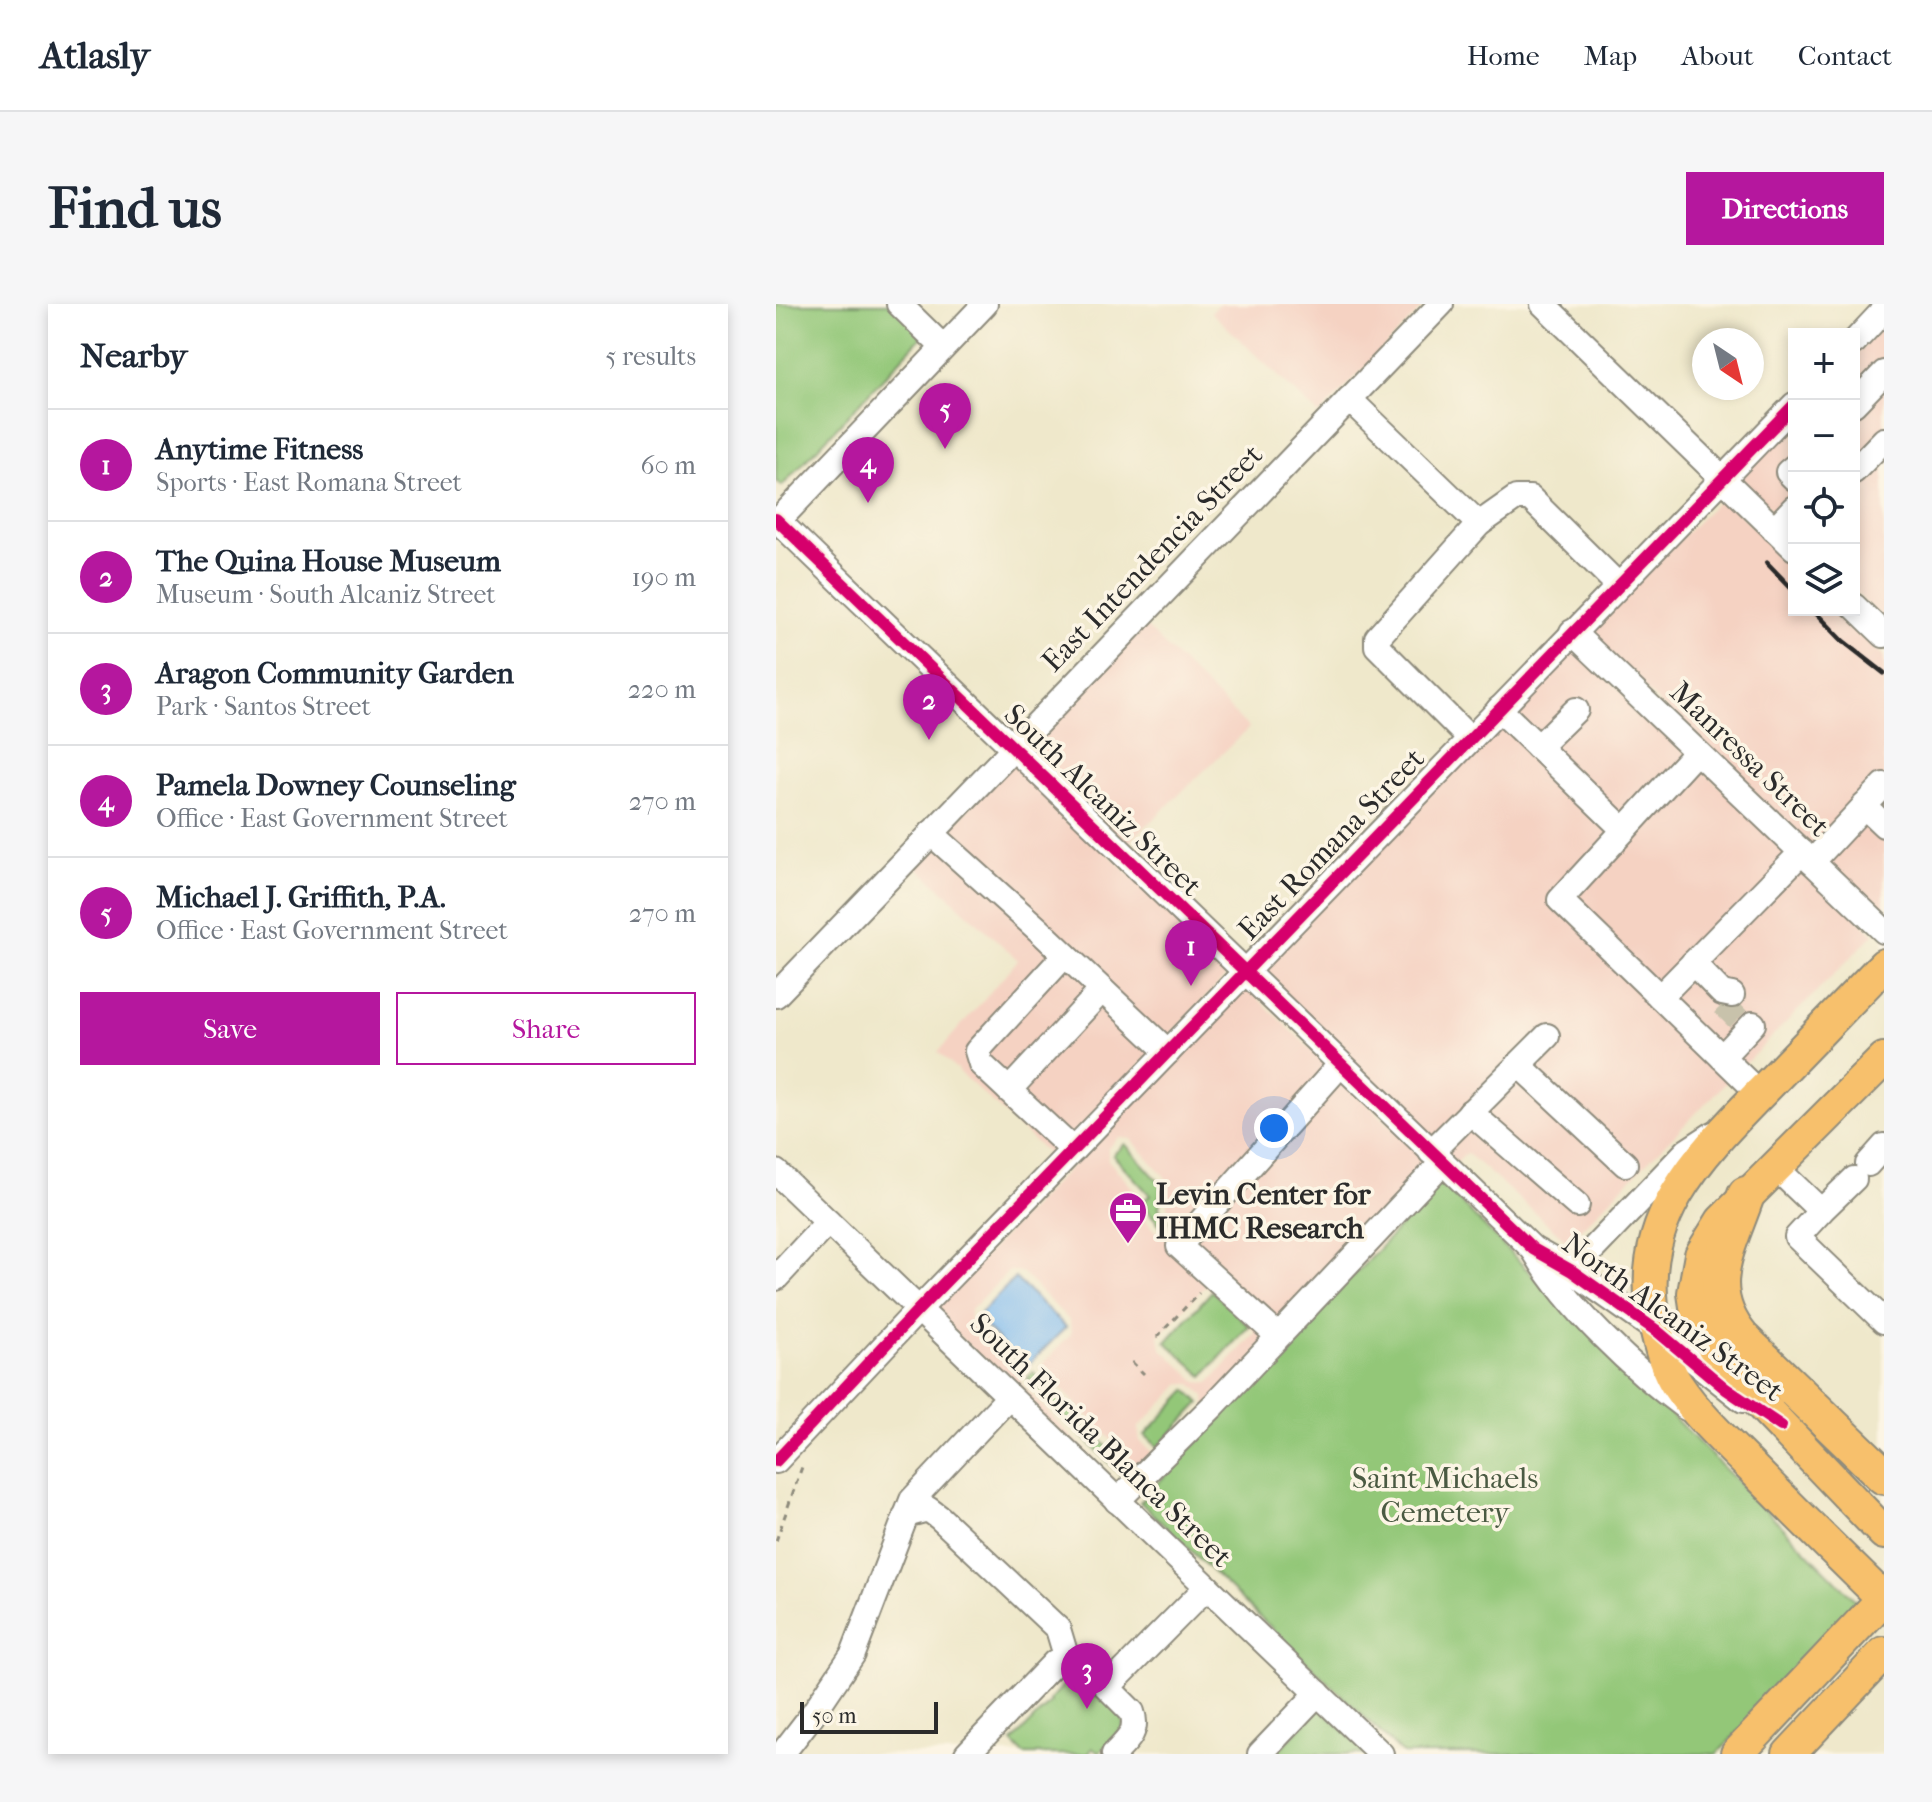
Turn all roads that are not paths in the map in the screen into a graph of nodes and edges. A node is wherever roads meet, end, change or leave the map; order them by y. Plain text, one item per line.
1 (899, 304) edge
2 (985, 304) edge
3 (1441, 304) edge
4 (1543, 304) edge
5 (1884, 310) edge
6 (1860, 336) edge
7 (943, 347) junction
8 (1884, 373) edge
9 (1349, 399) junction
10 (1858, 400) edge
11 (1788, 411) edge
12 (1884, 440) edge
13 (1860, 465) edge
14 (1724, 480) junction
15 (1788, 514) edge
16 (777, 521) edge
17 (1479, 524) junction
18 (1774, 529) junction
19 (1790, 544) edge
20 (1618, 585) junction
21 (1860, 611) edge
22 (1882, 630) edge
23 (1572, 632) junction
24 (1499, 709) junction
25 (1576, 710) dead end
26 (1470, 739) junction
27 (1538, 747) junction
28 (1013, 748) junction
29 (1696, 752) junction
30 (1884, 785) edge
31 (1864, 806) junction
32 (1884, 825) edge
33 (1624, 830) junction
34 (931, 833) junction
35 (1807, 857) junction
36 (1884, 931) edge
37 (1065, 955) junction
38 (1693, 963) junction
39 (1884, 965) edge
40 (1244, 972) junction
41 (1102, 990) junction
42 (776, 995) edge
43 (1660, 997) junction
44 (1547, 1036) dead end
45 (1168, 1052) junction
46 (1722, 1057) junction
47 (1884, 1059) edge
48 (1340, 1065) junction
49 (1519, 1065) junction
50 (1009, 1090) junction
51 (1760, 1094) junction
52 (1470, 1112) junction
53 (1732, 1122) junction
54 (1073, 1150) junction
55 (1436, 1158) junction
56 (1869, 1163) edge
57 (1625, 1164) dead end
58 (1775, 1167) junction
59 (776, 1172) edge
60 (1746, 1195) junction
61 (1577, 1205) dead end
62 (1821, 1211) junction
63 (828, 1222) junction
64 (1533, 1249) junction
65 (1572, 1271) junction
66 (776, 1278) edge
67 (918, 1310) junction
68 (1884, 1321) edge
69 (1657, 1331) junction
70 (1278, 1336) junction
71 (1009, 1397) junction
72 (1781, 1426) junction
73 (1713, 1429) junction
74 (776, 1461) edge
75 (1884, 1476) edge
76 (1117, 1501) junction
77 (906, 1515) junction
78 (1884, 1533) edge
79 (1207, 1587) junction
80 (1884, 1598) edge
81 (1884, 1653) edge
82 (1067, 1659) junction
83 (1108, 1687) junction
84 (1318, 1693) junction
85 (782, 1754) edge
86 (967, 1754) edge
87 (1114, 1754) edge
88 (1260, 1754) edge
89 (1381, 1754) edge
90 (1737, 1754) edge
91 (1789, 1754) edge

1 - 7 street
2 - 7 street
3 - 9 street, East Intendencia Street
4 - 14 street
5 - 6 street
7 - 16 street
8 - 10 street
9 - 17 street
9 - 28 street, East Intendencia Street
11 - 14 street, East Romana Street
12 - 13 street
14 - 18 street
14 - 20 street, East Romana Street
15 - 18 street
16 - 28 street, South Alcaniz Street
17 - 20 street
17 - 26 street
18 - 19 street
20 - 23 street, East Romana Street
21 - 22 street
23 - 24 street, East Romana Street
23 - 29 street, Manressa Street
24 - 26 street, East Romana Street
24 - 27 street
25 - 27 street
26 - 40 street, East Romana Street
27 - 33 street
28 - 34 street, East Intendencia Street
28 - 40 street, South Alcaniz Street
29 - 33 street
29 - 35 street, Manressa Street
30 - 31 street
31 - 32 street
31 - 35 street
33 - 43 street
34 - 37 street
34 - 42 street, East Intendencia Street
35 - 36 street, Manressa Street
35 - 38 street
37 - 41 street
37 - 50 street
38 - 43 street
38 - 46 street
39 - 51 main road
40 - 45 street, East Romana Street
40 - 48 street, South Alcaniz Street
41 - 45 street
41 - 50 street
43 - 46 street
44 - 49 street
45 - 54 street, East Romana Street
46 - 51 street
47 - 58 main road
48 - 55 street, South Alcaniz Street
48 - 70 street
49 - 52 street
49 - 57 street
50 - 54 street
51 - 53 main road
52 - 55 street
52 - 61 street
53 - 65 street
53 - 69 main road
54 - 67 street, East Romana Street
55 - 64 street, South Alcaniz Street
55 - 70 street
56 - 62 street
58 - 60 main road
58 - 62 street
59 - 63 street, South Florida Blanca Street
60 - 72 main road
60 - 75 highway
62 - 68 street
63 - 66 street
63 - 67 street, South Florida Blanca Street
64 - 65 street, North Alcaniz Street
64 - 73 street, North Alcaniz Street
65 - 69 street, North Alcaniz Street
67 - 71 street, South Florida Blanca Street
67 - 74 street, East Romana Street
69 - 72 street, North Alcaniz Street
69 - 73 main road
70 - 76 street
71 - 76 street, South Florida Blanca Street
71 - 77 street
72 - 78 main road, North Alcaniz Street
73 - 80 main road, North Alcaniz Street
76 - 79 street, South Florida Blanca Street
77 - 82 street
77 - 85 street
79 - 83 street
79 - 84 street, South Florida Blanca Street
80 - 90 main road
81 - 91 main road
82 - 83 street
82 - 86 street
83 - 87 street
84 - 88 street
84 - 89 street, South Florida Blanca Street

